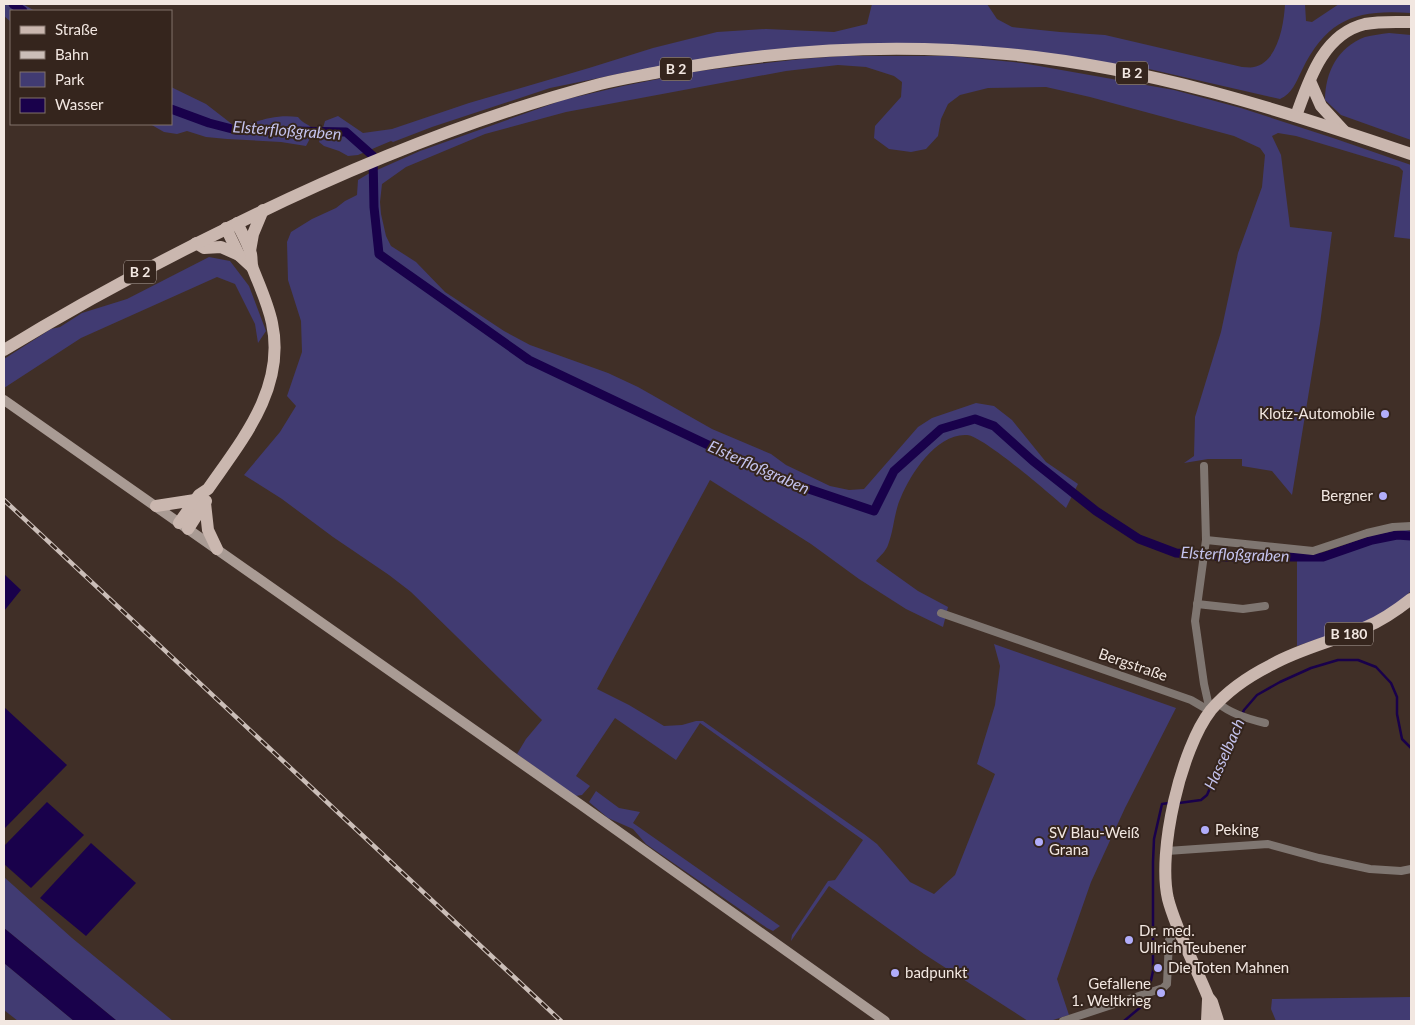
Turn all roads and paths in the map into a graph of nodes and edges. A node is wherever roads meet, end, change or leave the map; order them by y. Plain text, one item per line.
1 (1411, 22) edge
2 (1310, 81) junction
3 (1296, 116) junction
4 (1344, 132) junction
5 (1411, 154) edge
6 (263, 210) junction
7 (232, 225) junction
8 (196, 243) junction
9 (245, 253) junction
10 (4, 350) edge
11 (4, 400) edge
12 (1204, 466) dead end
13 (200, 501) junction
14 (156, 506) junction
15 (184, 526) junction
16 (1411, 526) edge
17 (1206, 540) junction
18 (217, 549) junction
19 (1411, 599) edge
20 (1197, 604) junction
21 (1264, 606) dead end
22 (941, 613) dead end
23 (1214, 707) junction
24 (1265, 723) dead end
25 (1167, 851) junction
26 (1411, 870) edge
27 (1178, 932) junction
28 (1208, 997) junction
29 (885, 1021) edge
30 (1064, 1021) edge
31 (1207, 1021) edge
32 (1218, 1021) edge

1 - 2 main road
2 - 3 main road
2 - 4 main road
3 - 4 main road, B 2
3 - 6 main road, B 2
4 - 5 main road, B 2
6 - 7 main road, B 2
6 - 9 main road
7 - 8 main road, B 2
7 - 9 main road
8 - 9 main road
8 - 10 main road, B 2
9 - 13 main road
11 - 14 main road
12 - 17 street
13 - 14 main road
13 - 15 main road
13 - 18 main road
14 - 15 main road
15 - 18 main road
16 - 17 street
17 - 20 street
18 - 29 main road
19 - 23 main road, B 180
20 - 21 street
20 - 23 street
22 - 23 street, Bergstraße
23 - 24 street, Bergstraße
23 - 25 main road, B 180
25 - 26 street
25 - 27 main road, B 180
27 - 28 main road, B 180
27 - 30 street
28 - 31 main road, B 180
28 - 32 main road, B 180

